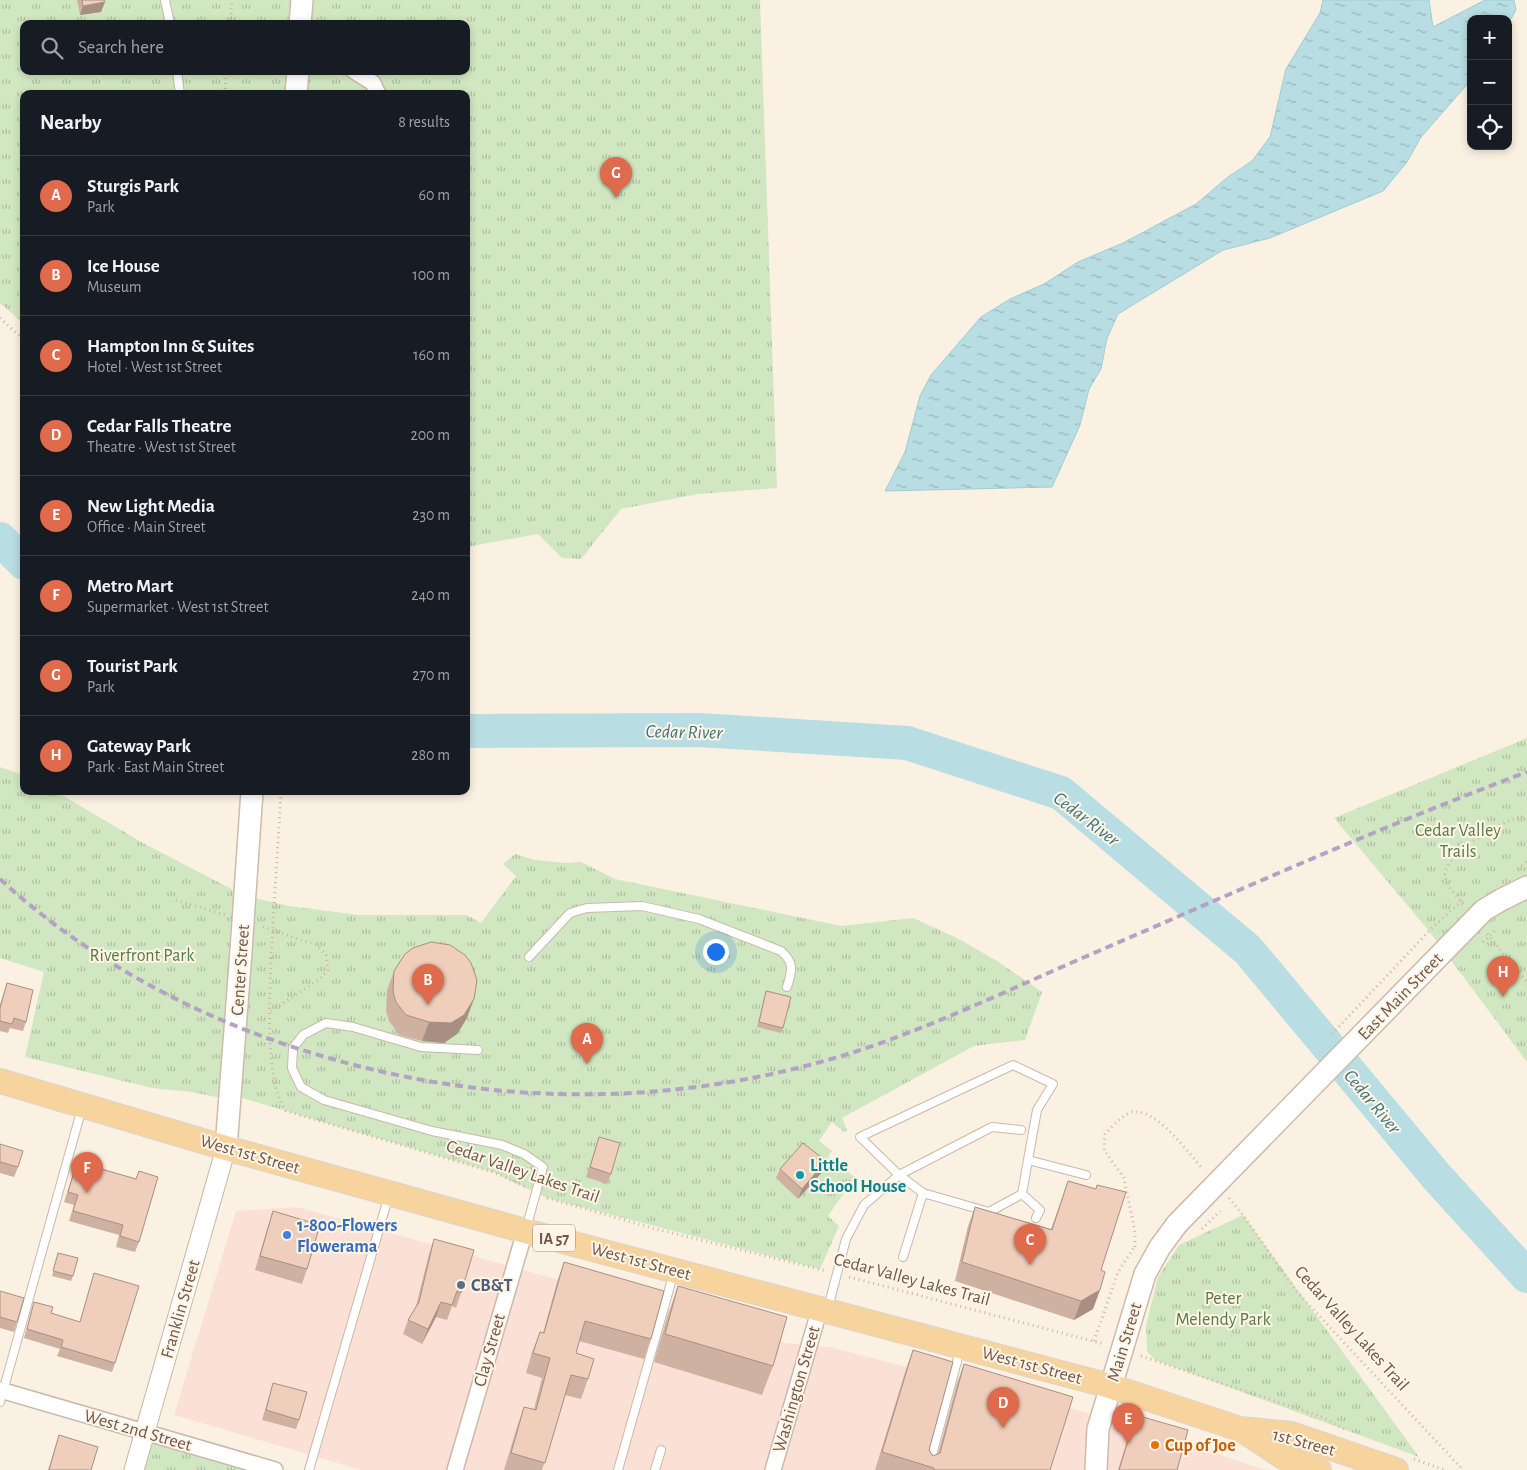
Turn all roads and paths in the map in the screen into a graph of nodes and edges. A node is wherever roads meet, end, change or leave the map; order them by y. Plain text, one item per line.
1 (165, 0) edge
2 (232, 0) edge
3 (302, 0) edge
4 (169, 20) edge
5 (230, 20) edge
6 (300, 20) edge
7 (178, 75) edge
8 (226, 75) edge
9 (298, 75) edge
10 (360, 75) edge
11 (180, 90) edge
12 (224, 90) edge
13 (296, 90) edge
14 (376, 90) edge
15 (0, 318) edge
16 (20, 336) edge
17 (252, 795) edge
18 (281, 795) edge
19 (1527, 887) edge
20 (176, 900) dead end
21 (229, 916) dead end
22 (255, 924) dead end
23 (529, 957) dead end
24 (787, 987) dead end
25 (270, 1012) junction
26 (478, 1050) dead end
27 (0, 1081) edge
28 (82, 1106) junction
29 (1021, 1130) dead end
30 (226, 1148) junction
31 (1028, 1160) junction
32 (1204, 1170) dead end
33 (899, 1175) junction
34 (1086, 1175) dead end
35 (535, 1191) junction
36 (1224, 1192) dead end
37 (389, 1193) junction
38 (923, 1193) junction
39 (1022, 1194) junction
40 (1036, 1218) dead end
41 (1177, 1224) joint
42 (525, 1231) junction
43 (903, 1257) dead end
44 (674, 1270) junction
45 (837, 1274) junction
46 (824, 1309) junction
47 (1094, 1340) junction
48 (961, 1346) junction
49 (1121, 1349) junction
50 (1110, 1386) junction
51 (1, 1394) edge
52 (1240, 1429) junction
53 (1348, 1430) dead end
54 (145, 1432) junction
55 (661, 1450) dead end
56 (1401, 1463) edge
57 (134, 1470) edge
58 (275, 1470) edge
59 (309, 1470) edge
60 (455, 1470) edge
61 (618, 1470) edge
62 (656, 1470) edge
63 (773, 1470) edge
64 (928, 1470) edge
65 (1096, 1470) edge
66 (1319, 1470) edge
67 (1445, 1470) edge
68 (1463, 1470) edge

1 - 4 lane
2 - 5 path
3 - 6 main road
7 - 11 lane
8 - 12 path
9 - 13 main road
10 - 14 street
15 - 16 path
17 - 30 main road, Center Street, bridge
18 - 25 path, Cedar Valley Lakes Trail, bridge
19 - 41 main road, East Main Street, bridge
20 - 21 path
22 - 25 path
23 - 24 lane
25 - 35 path, Cedar Valley Lakes Trail
26 - 35 lane
27 - 28 main road, West 1st Street / IA 57
28 - 30 main road, West 1st Street / IA 57
28 - 51 lane
29 - 33 lane
30 - 37 main road, West 1st Street / IA 57
30 - 54 street, Franklin Street
31 - 33 lane
31 - 34 lane
31 - 39 lane
32 - 47 path
33 - 38 lane
33 - 45 lane
35 - 42 lane
35 - 45 path, Cedar Valley Lakes Trail
36 - 68 path, Cedar Valley Lakes Trail
37 - 42 main road, West 1st Street / IA 57
37 - 59 lane
38 - 39 lane
38 - 43 lane
39 - 40 lane
41 - 49 main road, Main Street
42 - 44 main road, West 1st Street / IA 57
42 - 60 street, Clay Street
44 - 46 main road, West 1st Street / IA 57
44 - 61 lane
45 - 46 lane
45 - 47 path, Cedar Valley Lakes Trail
46 - 48 main road, West 1st Street / IA 57
46 - 63 street, Washington Street
47 - 49 path, Cedar Valley Lakes Trail
48 - 50 main road, West 1st Street / IA 57
48 - 64 lane
49 - 50 main road, Main Street
49 - 53 path, Cedar Valley Lakes Trail
50 - 52 main road, 1st Street
50 - 65 main road, Main Street
51 - 54 street, West 2nd Street
52 - 56 main road, 1st Street
52 - 66 main road, 1st Street
54 - 57 street, Franklin Street
54 - 58 street, West 2nd Street
55 - 62 lane
56 - 67 path

